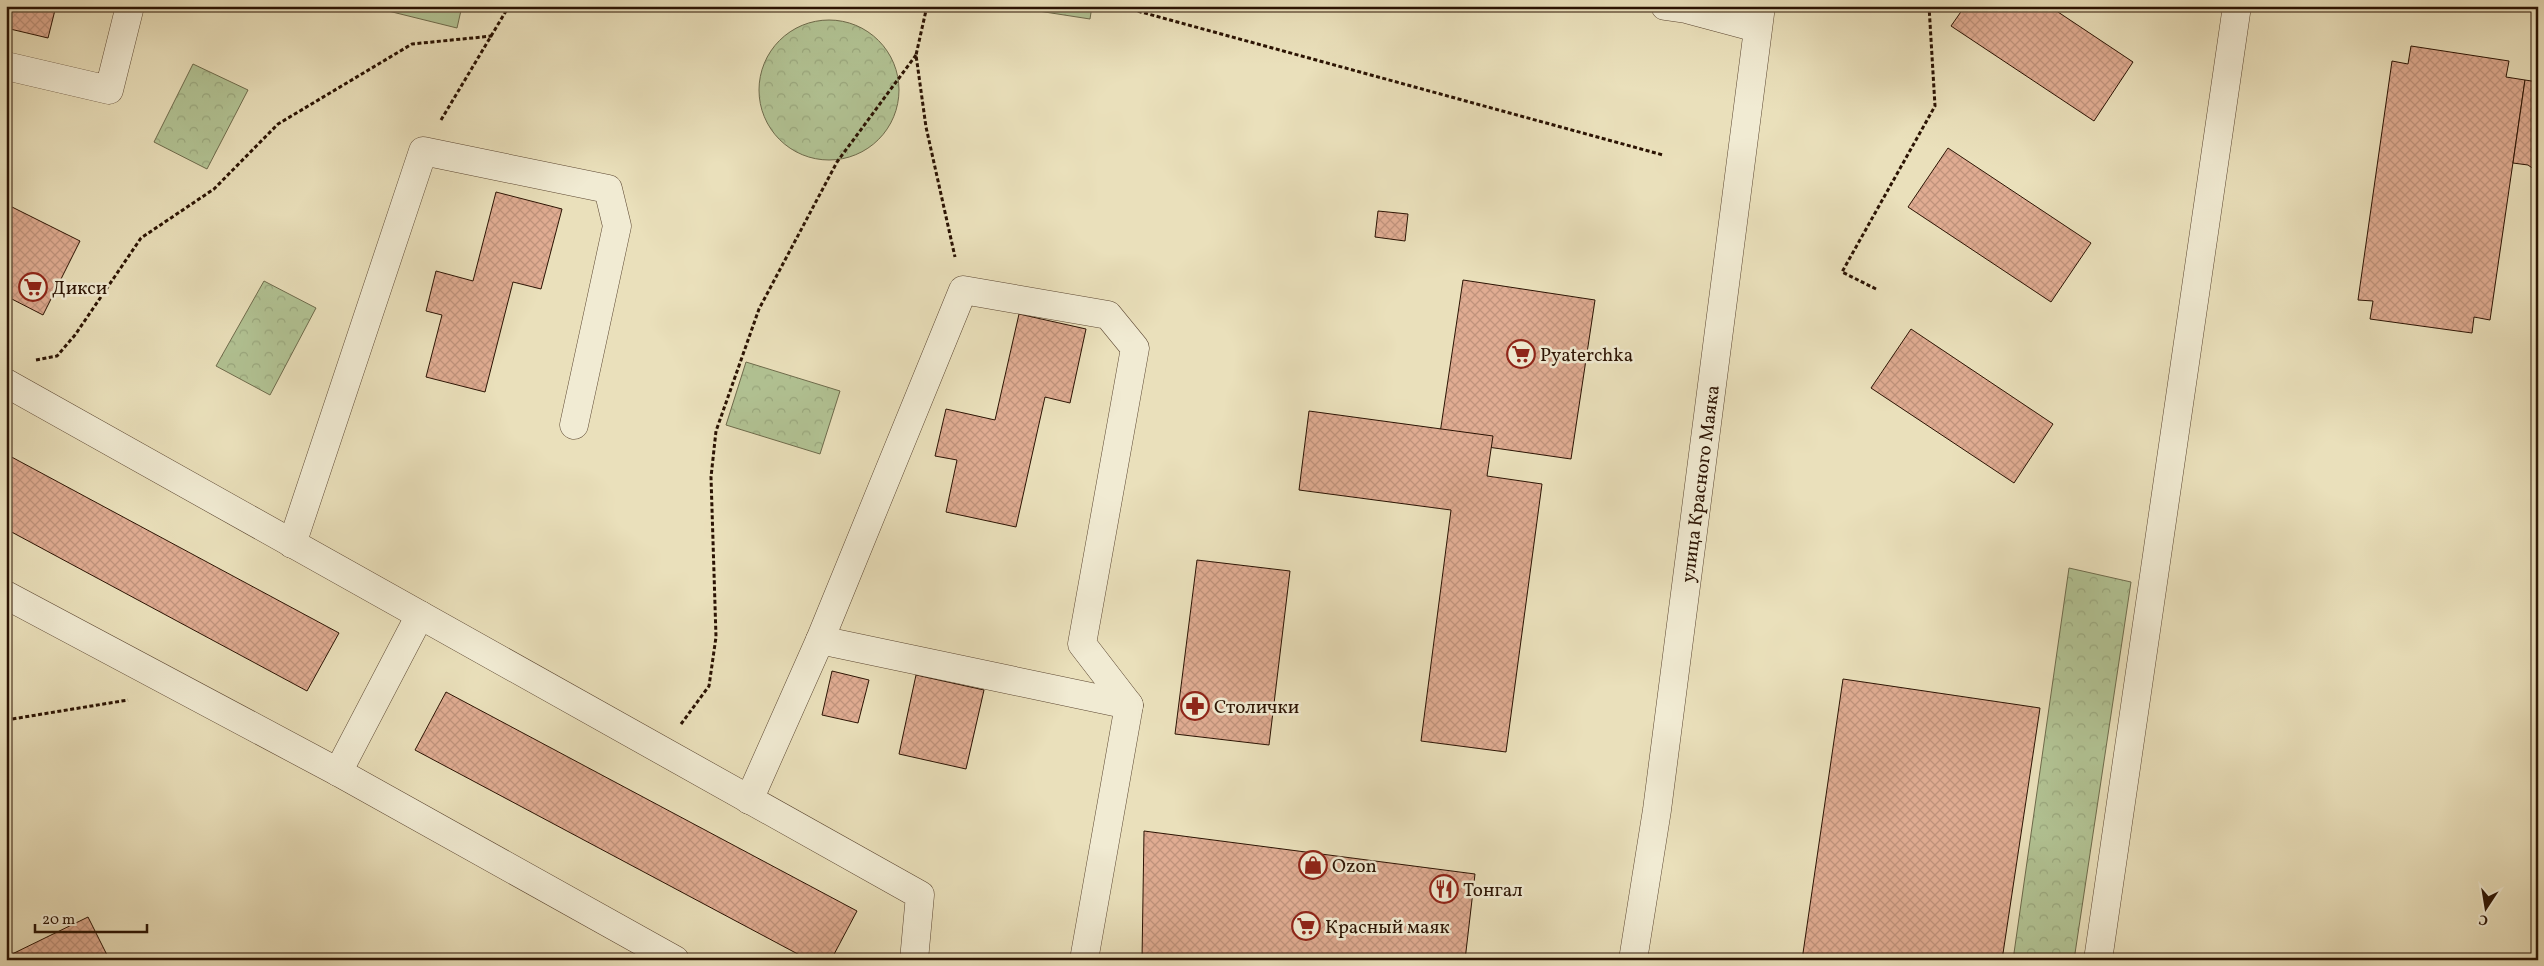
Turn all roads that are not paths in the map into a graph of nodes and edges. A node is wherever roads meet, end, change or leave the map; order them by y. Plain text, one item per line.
1 (130, 6) edge
2 (1665, 6) edge
3 (2237, 6) edge
4 (1759, 17) edge
5 (6, 66) edge
6 (6, 383) edge
7 (574, 425) dead end
8 (292, 544) junction
9 (6, 595) edge
10 (420, 615) junction
11 (820, 640) junction
12 (1129, 704) junction
13 (338, 772) junction
14 (749, 800) junction
15 (675, 960) edge
16 (914, 960) edge
17 (1084, 960) edge
18 (1633, 960) edge
19 (2098, 960) edge

1 - 5 street
2 - 4 street
3 - 19 street
4 - 18 street, улица Красного Маяка
6 - 8 street
7 - 8 street
8 - 10 street
9 - 13 street
10 - 13 street
10 - 14 street
11 - 12 street
11 - 12 street
11 - 14 street
12 - 17 street
13 - 15 street
14 - 16 street

